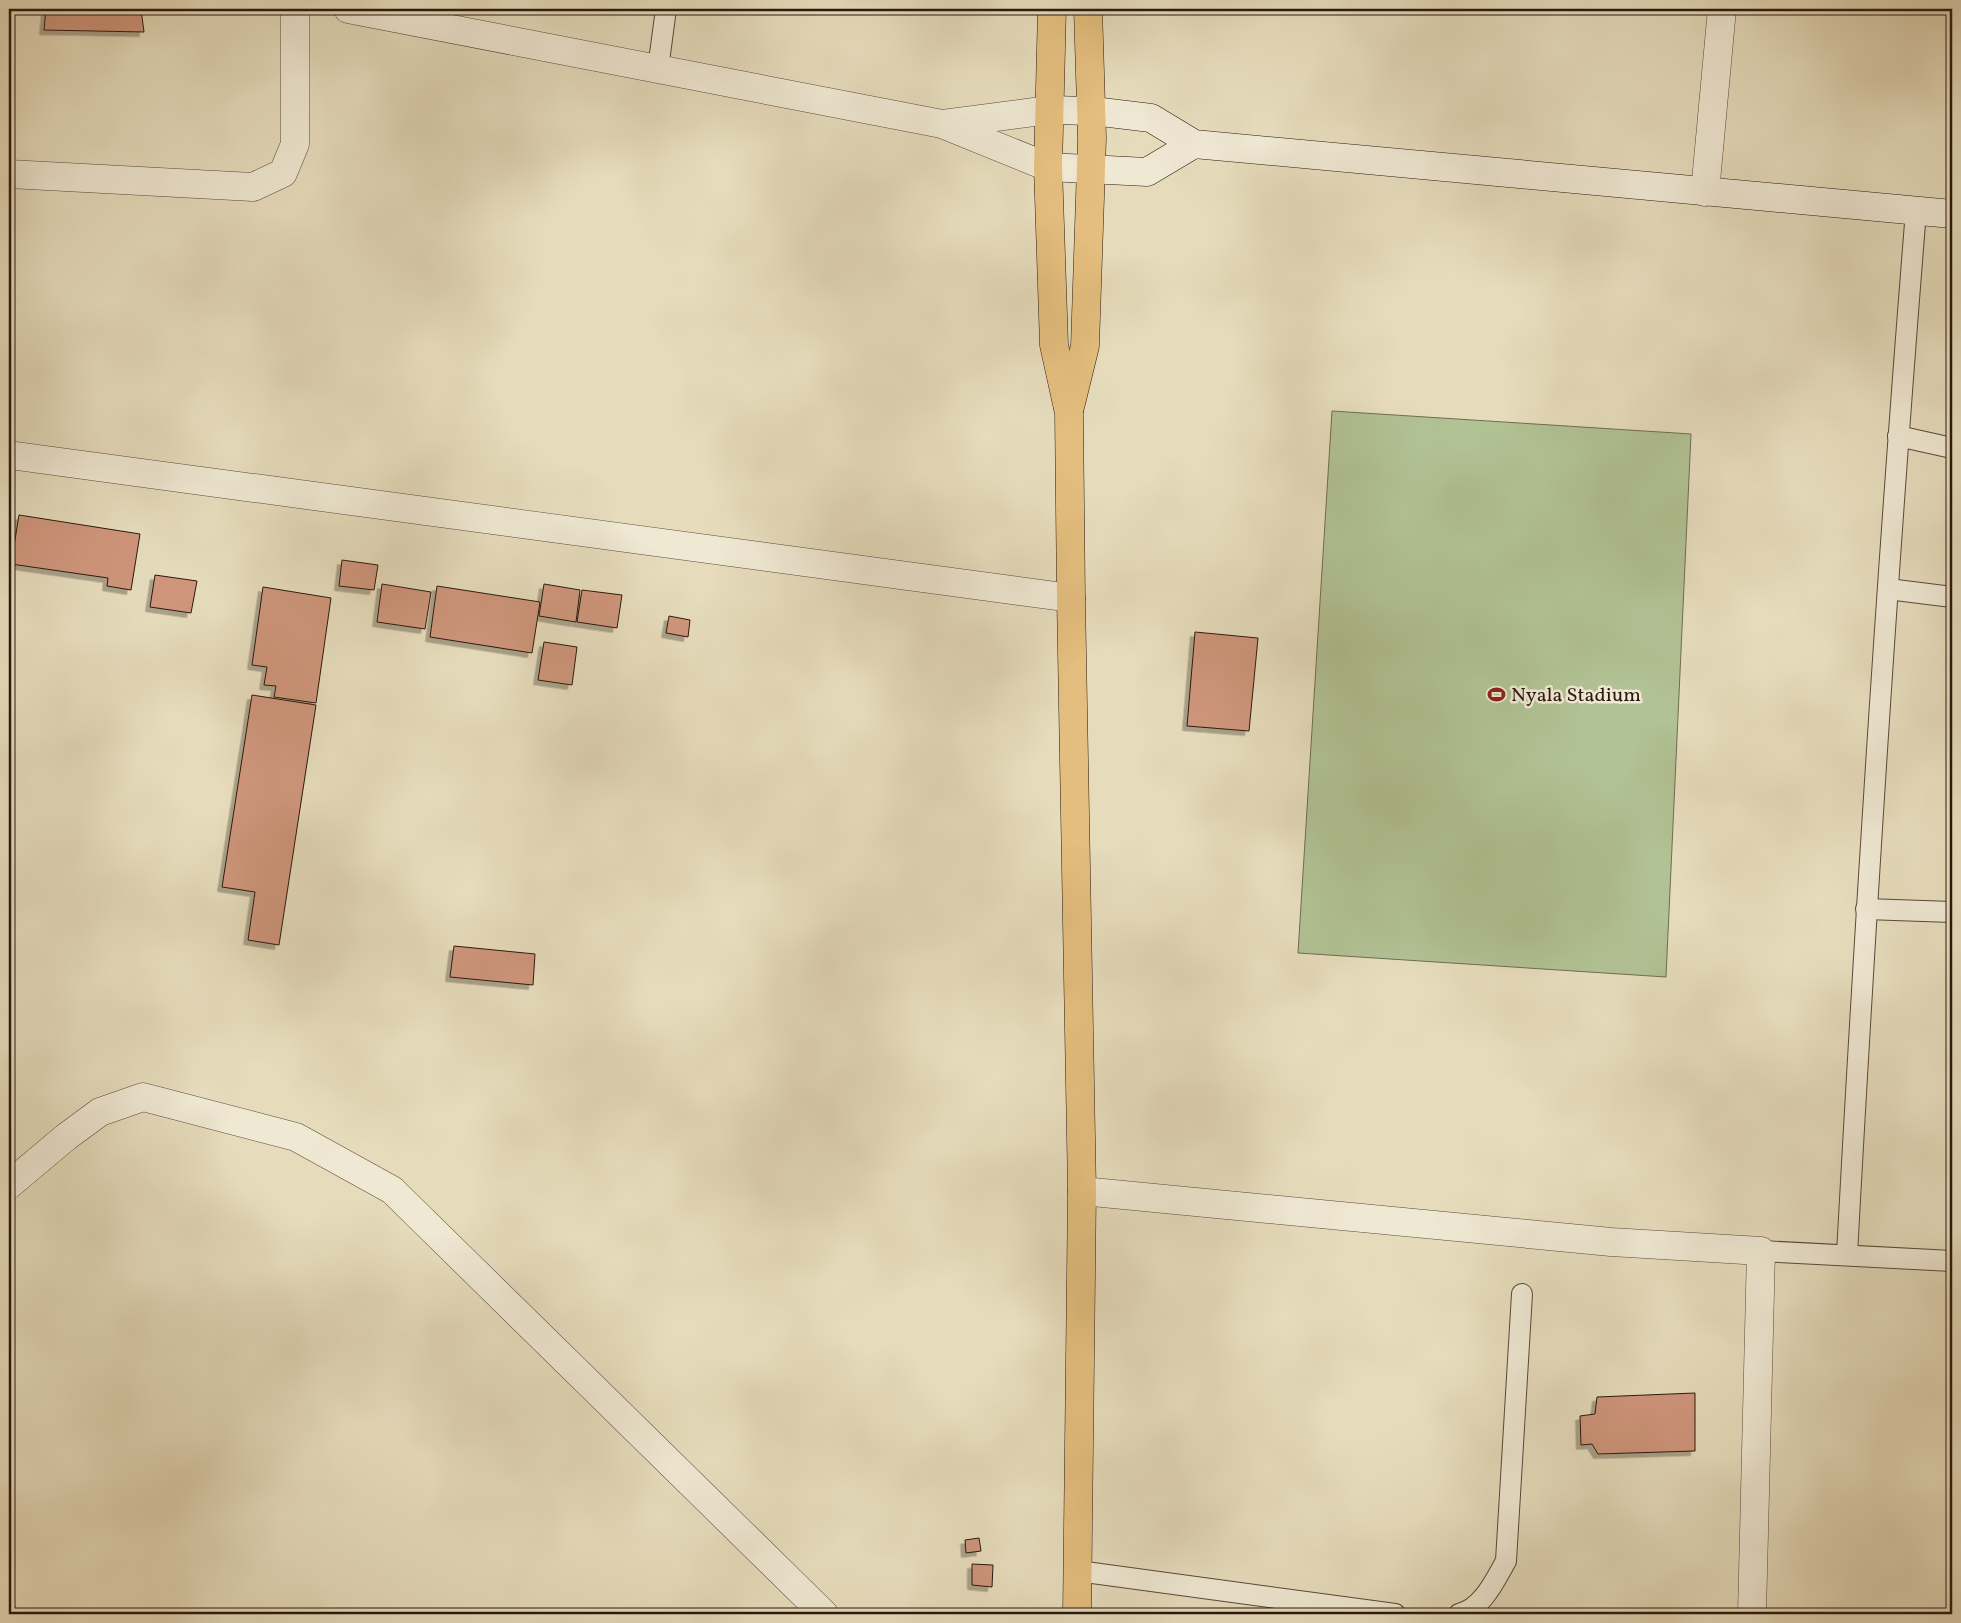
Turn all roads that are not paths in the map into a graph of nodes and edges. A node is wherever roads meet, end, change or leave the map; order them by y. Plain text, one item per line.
1 (295, 9) edge
2 (348, 9) edge
3 (666, 9) edge
4 (1052, 9) edge
5 (1088, 9) edge
6 (1722, 9) edge
7 (658, 69) junction
8 (1049, 110) junction
9 (1093, 111) junction
10 (942, 124) junction
11 (1194, 144) junction
12 (1048, 167) junction
13 (1092, 169) junction
14 (9, 174) edge
15 (1705, 192) junction
16 (1916, 211) junction
17 (1952, 214) edge
18 (1069, 413) junction
19 (1898, 436) junction
20 (1952, 448) edge
21 (9, 455) edge
22 (1888, 589) junction
23 (1952, 597) edge
24 (1070, 598) junction
25 (1866, 909) junction
26 (1952, 912) edge
27 (9, 1185) edge
28 (1082, 1191) junction
29 (1761, 1251) junction
30 (1847, 1254) junction
31 (1952, 1262) edge
32 (1522, 1294) dead end
33 (1078, 1571) junction
34 (824, 1614) edge
35 (1077, 1614) edge
36 (1395, 1614) edge
37 (1460, 1614) edge
38 (1752, 1614) edge

1 - 14 street
2 - 7 street
3 - 7 lane
4 - 8 main road
5 - 9 main road
6 - 15 street
7 - 10 street
8 - 9 street
8 - 10 street
8 - 12 main road
9 - 11 street
9 - 13 main road
10 - 12 street
11 - 13 street
11 - 15 street
12 - 13 street
12 - 18 main road
13 - 18 main road
15 - 16 street
16 - 17 street
16 - 19 lane
18 - 24 main road
19 - 20 lane
19 - 22 lane
21 - 24 street
22 - 23 lane
22 - 25 lane
24 - 28 main road
25 - 26 lane
25 - 30 lane
27 - 34 street
28 - 29 street
28 - 33 main road
29 - 30 lane
29 - 38 street
30 - 31 lane
32 - 37 lane
33 - 35 main road
33 - 36 lane

